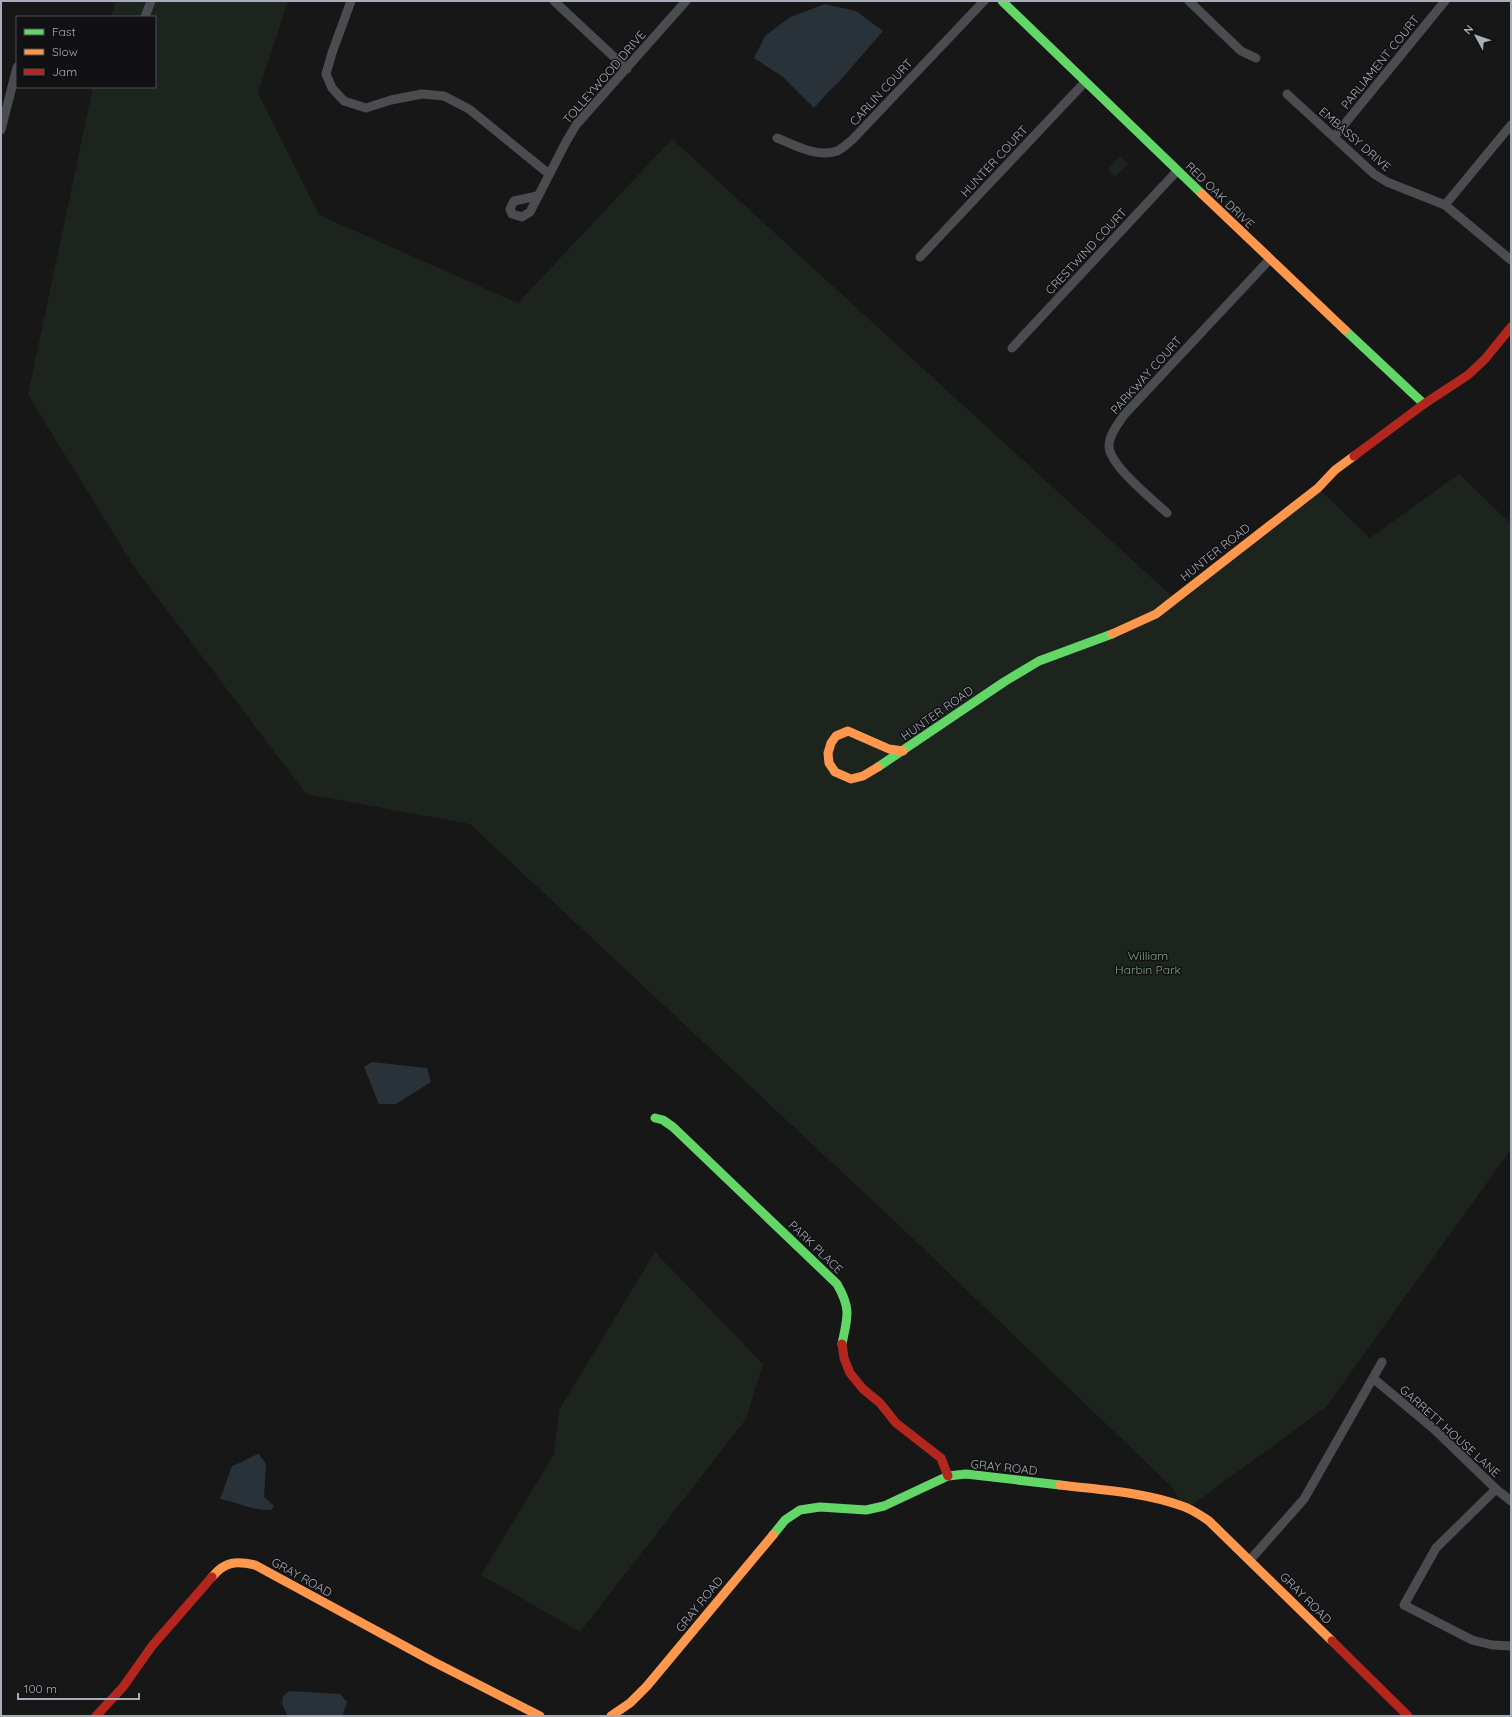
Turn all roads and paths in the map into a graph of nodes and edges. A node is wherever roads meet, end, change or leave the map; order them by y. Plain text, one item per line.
1 (151, 1) edge
2 (351, 1) edge
3 (554, 1) edge
4 (686, 1) edge
5 (984, 1) edge
6 (1002, 1) edge
7 (1189, 1) edge
8 (1445, 1) edge
9 (145, 16) edge
10 (1256, 58) dead end
11 (627, 69) junction
12 (16, 71) edge
13 (1085, 82) junction
14 (1287, 94) dead end
15 (1511, 124) edge
16 (1, 130) edge
17 (1334, 137) junction
18 (777, 138) dead end
19 (1177, 171) junction
20 (549, 174) junction
21 (537, 196) dead end
22 (1445, 205) junction
23 (920, 257) dead end
24 (1270, 259) junction
25 (1511, 260) edge
26 (1511, 327) edge
27 (1012, 348) dead end
28 (1424, 404) junction
29 (1167, 513) dead end
30 (903, 751) junction
31 (655, 1118) dead end
32 (1382, 1362) dead end
33 (1374, 1379) junction
34 (948, 1476) junction
35 (1496, 1490) junction
36 (1511, 1501) edge
37 (1250, 1560) junction
38 (1511, 1646) edge
39 (96, 1716) edge
40 (540, 1716) edge
41 (611, 1716) edge
42 (1408, 1716) edge

1 - 9 street
2 - 20 street
3 - 11 street
4 - 11 street, TOLLEYWOOD DRIVE
5 - 18 street, CARLIN COURT
6 - 13 street, RED OAK DRIVE
7 - 10 street
8 - 17 street, PARLIAMENT COURT
11 - 20 street, TOLLEYWOOD DRIVE
12 - 16 street
13 - 19 street, RED OAK DRIVE
13 - 23 street, HUNTER COURT
14 - 17 street, EMBASSY DRIVE
15 - 22 street
17 - 22 street, EMBASSY DRIVE
19 - 24 street, RED OAK DRIVE
19 - 27 street, CRESTWIND COURT
20 - 21 street, TOLLEYWOOD DRIVE
22 - 25 street, EMBASSY DRIVE
24 - 28 street, RED OAK DRIVE
24 - 29 street, PARKWAY COURT
26 - 28 street, HUNTER ROAD
28 - 30 street, HUNTER ROAD
30 - 30 street, HUNTER ROAD
31 - 34 street, PARK PLACE
32 - 33 street
33 - 35 street, GARRETT HOUSE LANE
33 - 37 street
34 - 37 street, GRAY ROAD
34 - 41 street, GRAY ROAD
35 - 36 street, GARRETT HOUSE LANE
35 - 38 street
37 - 42 street, GRAY ROAD
39 - 40 street, GRAY ROAD

